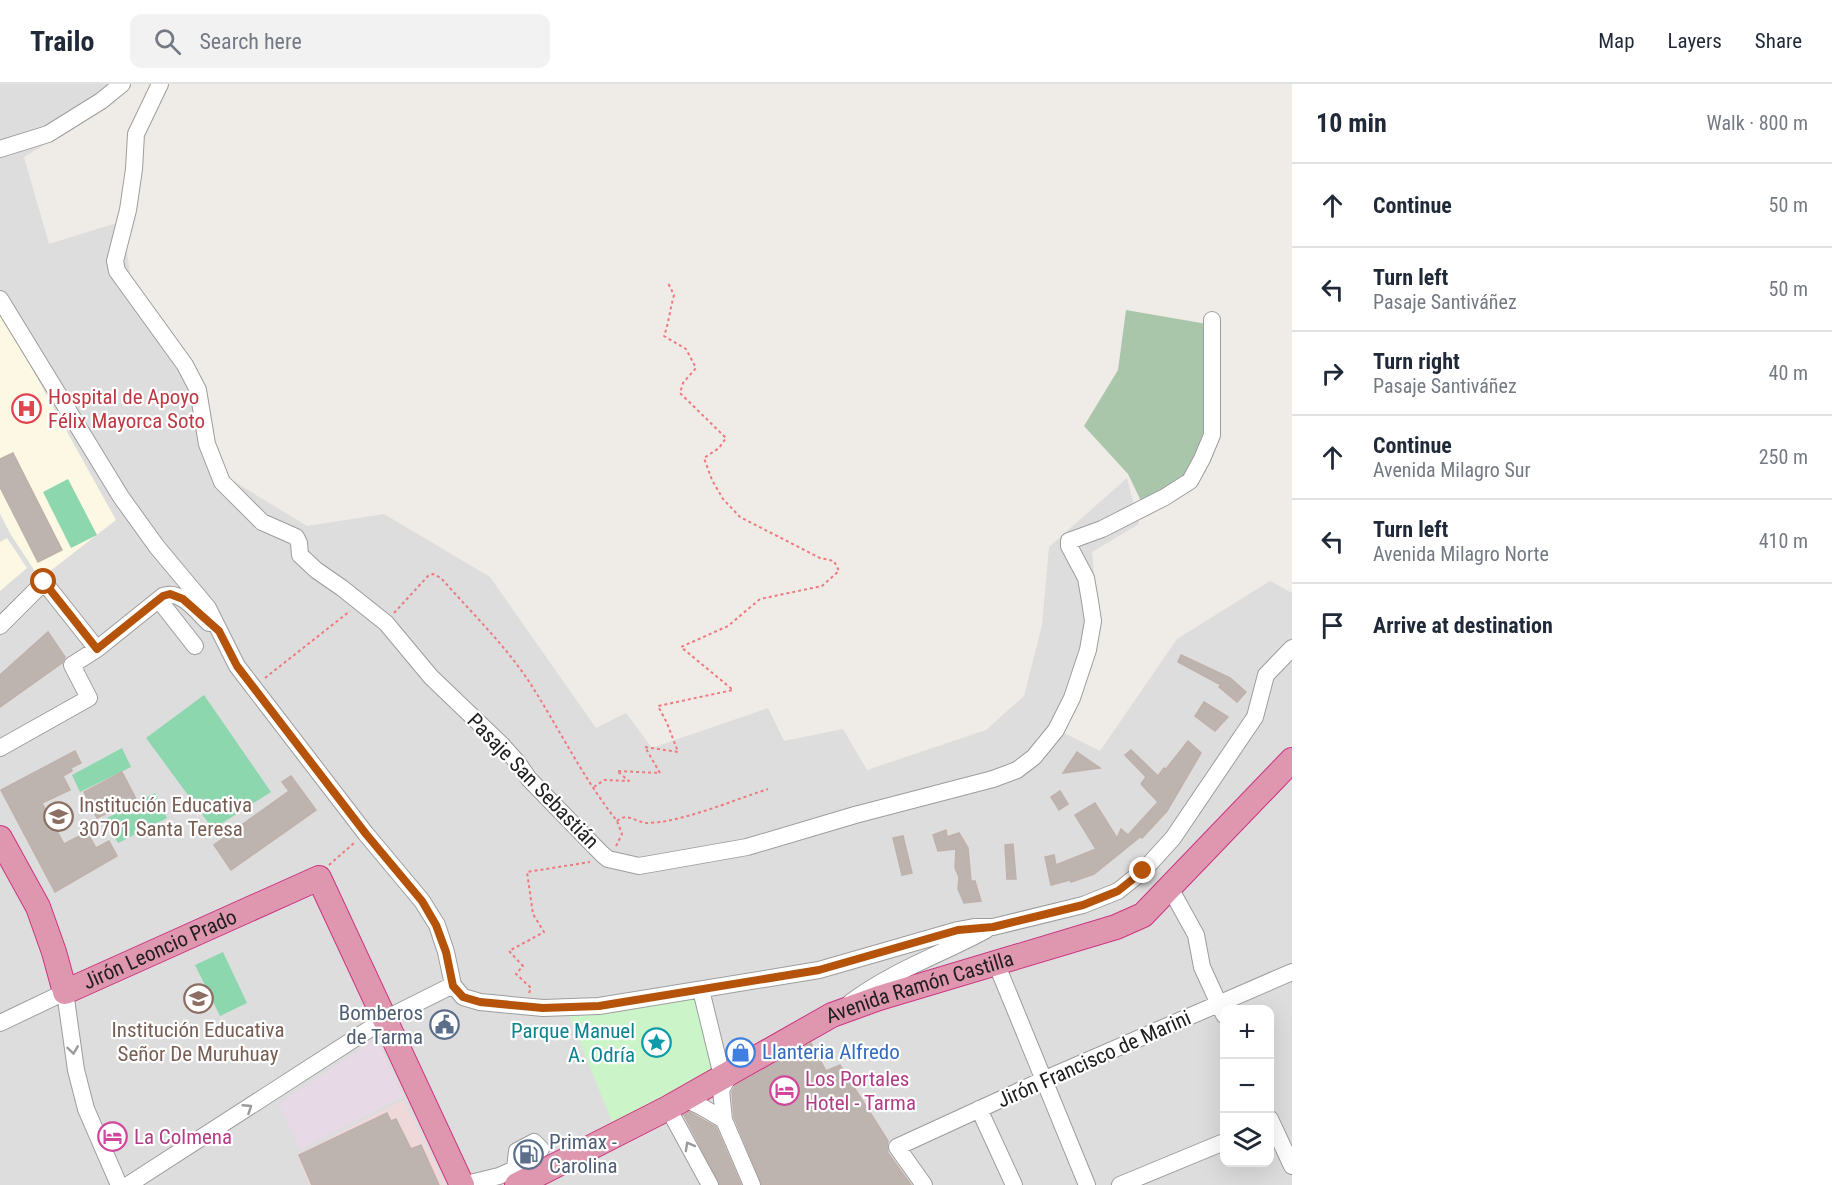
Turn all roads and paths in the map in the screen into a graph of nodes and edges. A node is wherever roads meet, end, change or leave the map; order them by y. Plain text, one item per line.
1 (122, 84) edge
2 (160, 84) edge
3 (0, 149) edge
4 (668, 283) dead end
5 (0, 299) edge
6 (1212, 320) dead end
7 (159, 600) junction
8 (361, 603) junction
9 (386, 623) junction
10 (0, 626) edge
11 (219, 631) junction
12 (195, 646) dead end
13 (1292, 648) edge
14 (97, 649) junction
15 (253, 687) junction
16 (0, 748) edge
17 (1292, 760) edge
18 (594, 787) junction
19 (768, 789) dead end
20 (617, 821) junction
21 (366, 834) junction
22 (0, 838) edge
23 (605, 856) junction
24 (319, 878) junction
25 (1170, 888) junction
26 (993, 927) junction
27 (996, 963) junction
28 (1292, 972) edge
29 (453, 986) junction
30 (701, 990) junction
31 (65, 992) junction
32 (521, 1005) junction
33 (1220, 1005) edge
34 (1230, 1005) edge
35 (1220, 1010) edge
36 (832, 1015) junction
37 (385, 1019) junction
38 (0, 1023) edge
39 (727, 1073) junction
40 (1043, 1080) junction
41 (675, 1103) junction
42 (979, 1109) junction
43 (724, 1120) junction
44 (1274, 1128) edge
45 (1220, 1144) edge
46 (1292, 1166) edge
47 (528, 1167) edge
48 (119, 1185) edge
49 (128, 1185) edge
50 (462, 1185) edge
51 (710, 1185) edge
52 (752, 1185) edge
53 (924, 1185) edge
54 (1014, 1185) edge
55 (1087, 1185) edge
56 (1120, 1185) edge

1 - 3 street
2 - 8 street, Pasaje San Sebastián
4 - 18 path
5 - 11 street
6 - 23 street, Pasaje San Sebastián
7 - 11 street
7 - 12 street
7 - 14 street
8 - 9 street, Pasaje San Sebastián
8 - 15 path
9 - 18 path
9 - 23 street, Pasaje San Sebastián
10 - 14 street
11 - 15 street
13 - 26 street
14 - 16 street
15 - 21 street
17 - 25 highway, Avenida Ramón Castilla
18 - 20 path
19 - 20 path
20 - 23 path
21 - 24 path
21 - 29 street
22 - 31 highway
23 - 32 path
24 - 31 highway, Jirón Leoncio Prado
24 - 37 highway
25 - 27 highway, Avenida Ramón Castilla
25 - 33 street
26 - 30 street
26 - 36 street
27 - 36 highway, Avenida Ramón Castilla
27 - 40 street
28 - 34 street, Jirón Francisco de Marini
29 - 32 street
29 - 37 street
30 - 32 street
30 - 39 street
31 - 38 street, Jirón Leoncio Prado
31 -> 48 street
35 - 40 street, Jirón Francisco de Marini
36 - 39 highway, Avenida Ramón Castilla
49 -> 37 street
37 - 50 highway
39 - 41 highway, Avenida Ramón Castilla
39 - 43 street
40 - 42 street, Jirón Francisco de Marini
40 - 55 street
41 - 43 street
41 - 47 highway, Avenida Ramón Castilla
51 -> 41 street
42 - 53 street, Jirón Francisco de Marini
42 - 54 street
43 - 52 street
44 - 46 street
45 - 56 street
47 - 50 street

